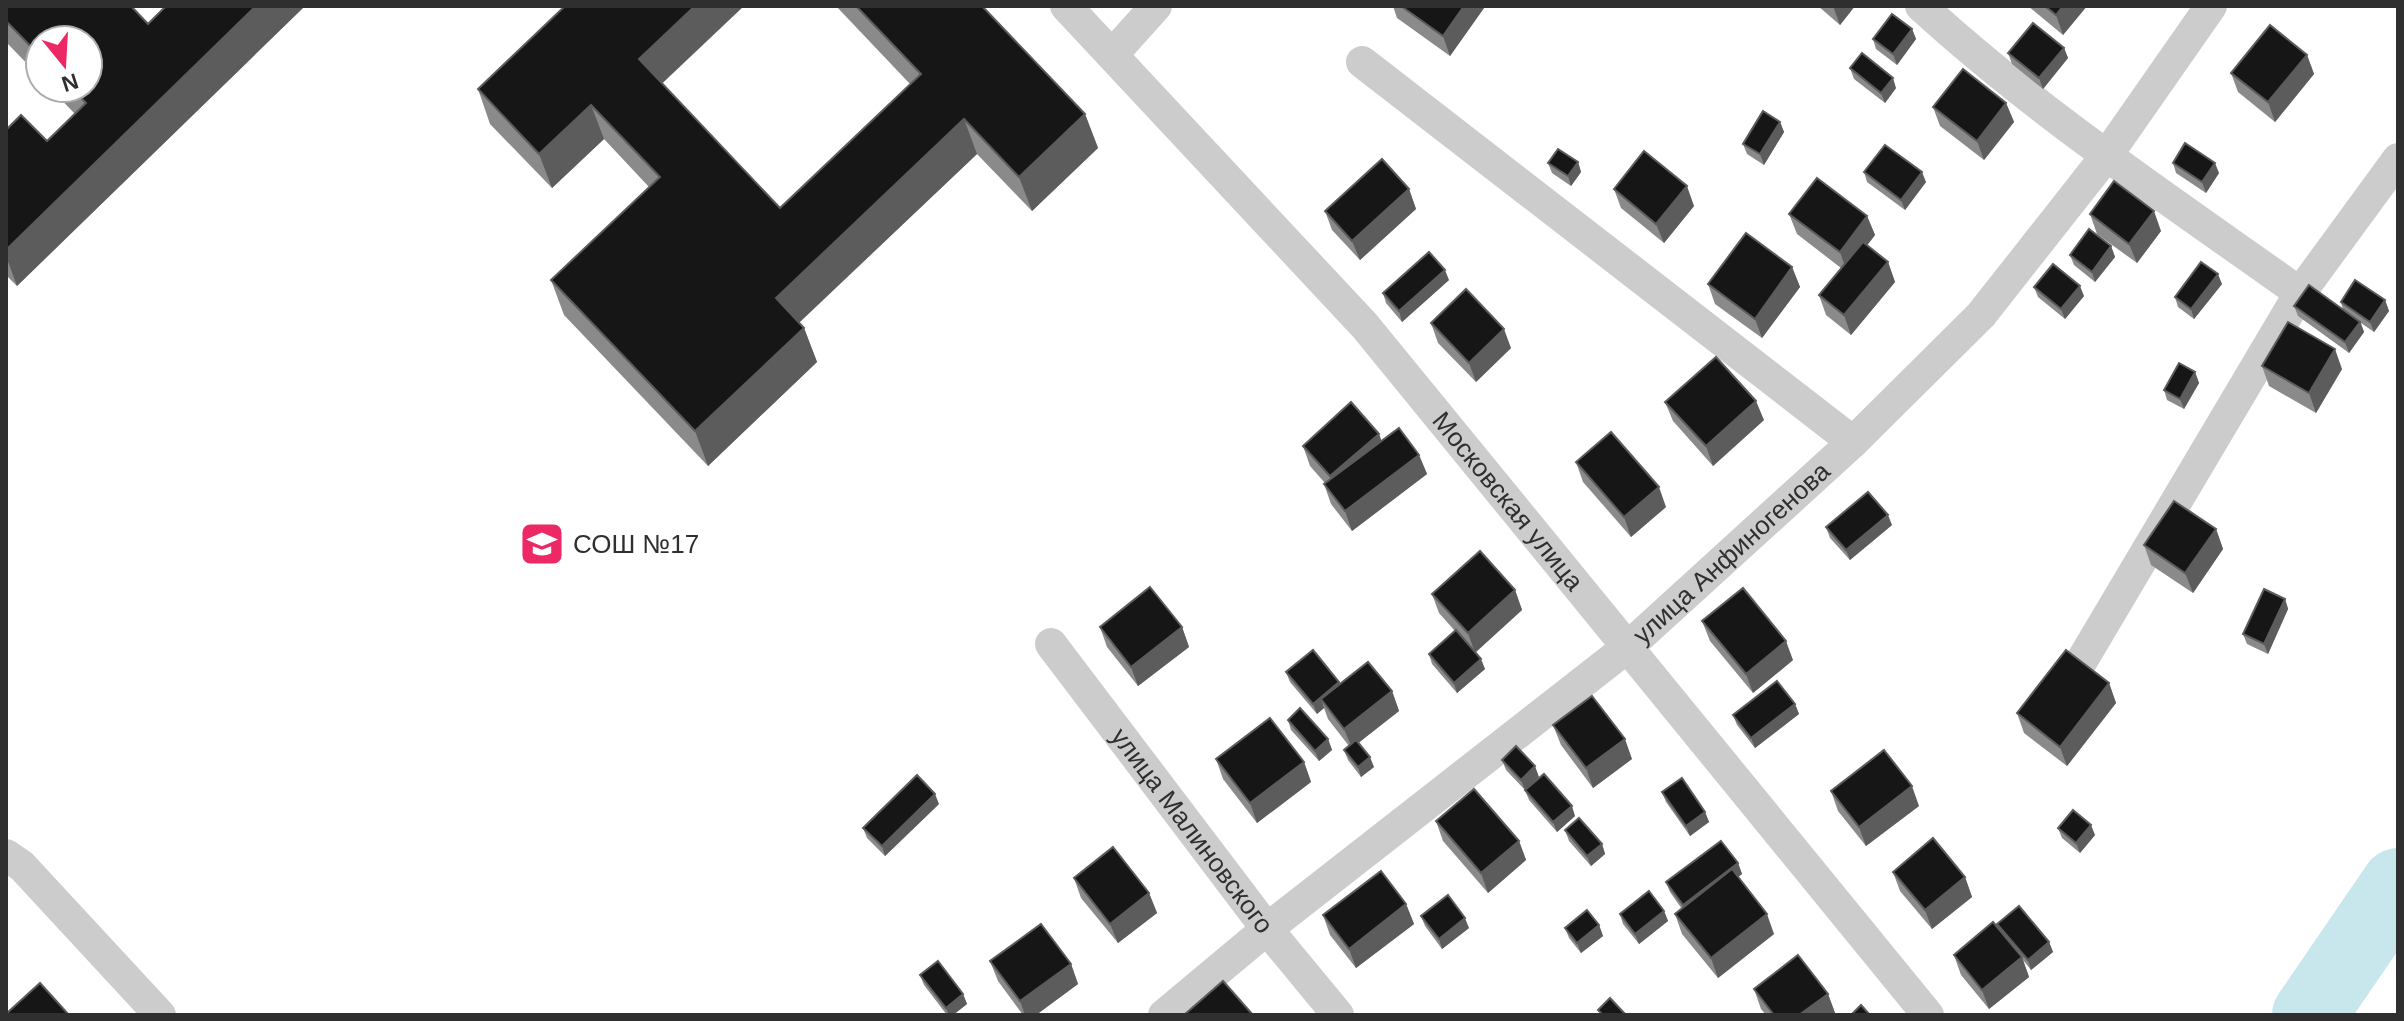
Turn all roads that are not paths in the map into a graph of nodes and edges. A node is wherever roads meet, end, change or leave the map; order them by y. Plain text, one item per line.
1 (1066, 6) edge
2 (1156, 6) edge
3 (1921, 6) edge
4 (2211, 6) edge
5 (1112, 55) junction
6 (1362, 62) dead end
7 (2107, 155) junction
8 (2398, 159) edge
9 (2300, 293) junction
10 (1853, 442) junction
11 (1051, 644) dead end
12 (1629, 646) junction
13 (2078, 667) edge
14 (6, 855) edge
15 (1267, 929) junction
16 (160, 1015) edge
17 (1164, 1015) edge
18 (1338, 1015) edge
19 (1928, 1015) edge

1 - 5 street, Московская улица
2 - 5 street
3 - 7 street
4 - 7 street, улица Анфиногенова
5 - 12 street, Московская улица
6 - 10 street
7 - 9 street
7 - 10 street, улица Анфиногенова
8 - 9 street
9 - 13 street
10 - 12 street, улица Анфиногенова
11 - 15 street, улица Малиновского
12 - 15 street, улица Анфиногенова
12 - 19 street, Московская улица
14 - 16 street
15 - 17 street, улица Анфиногенова
15 - 18 street, улица Малиновского

